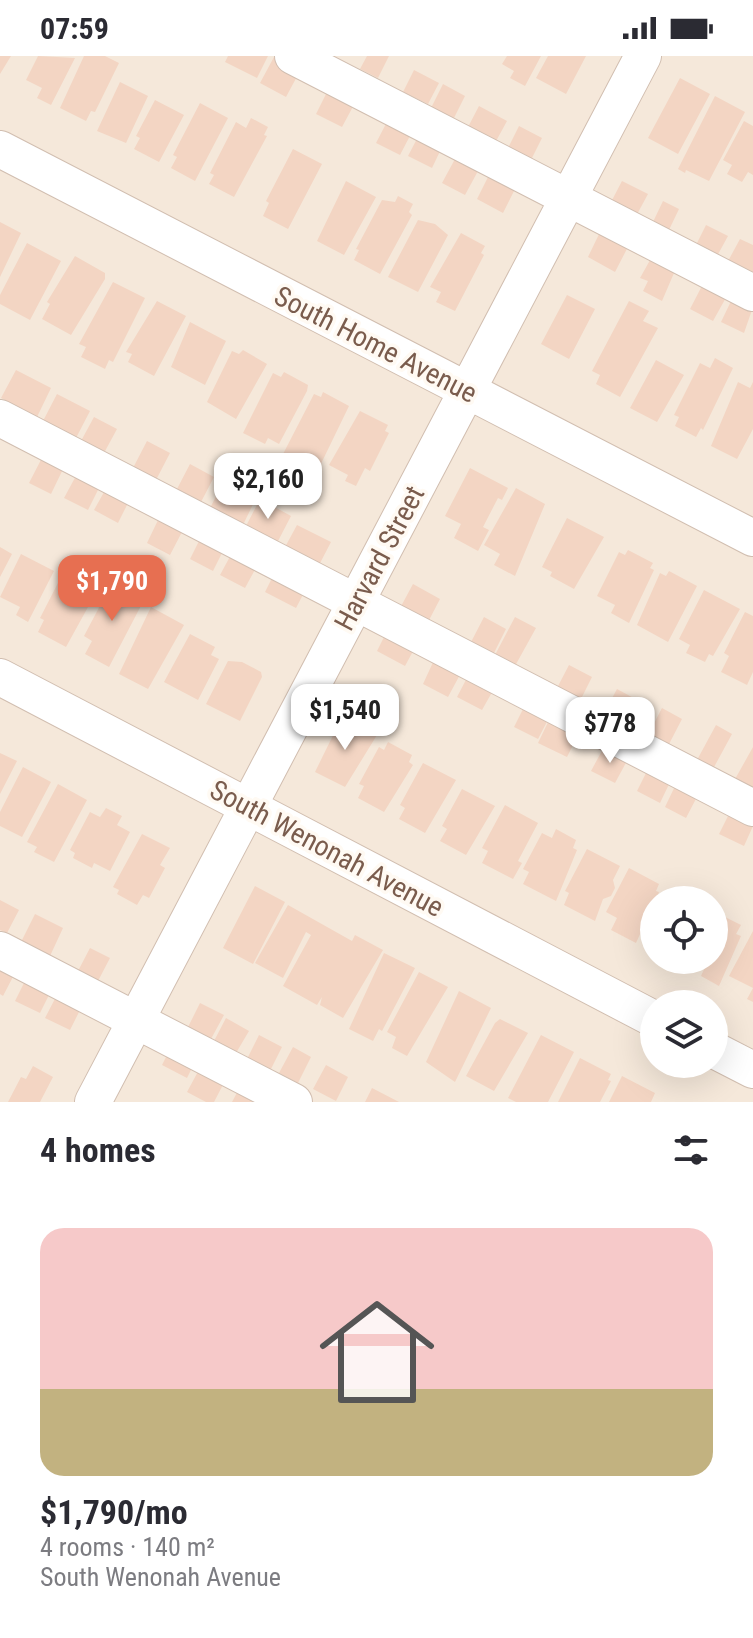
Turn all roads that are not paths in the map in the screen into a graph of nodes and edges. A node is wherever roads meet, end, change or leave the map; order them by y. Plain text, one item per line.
1 (293, 56) edge
2 (643, 56) edge
3 (0, 149) edge
4 (568, 198) junction
5 (753, 293) edge
6 (467, 391) junction
7 (0, 418) edge
8 (753, 538) edge
9 (355, 602) junction
10 (0, 677) edge
11 (248, 807) junction
12 (753, 808) edge
13 (0, 950) edge
14 (640, 1012) edge
15 (136, 1020) junction
16 (728, 1057) edge
17 (753, 1070) edge
18 (93, 1102) edge
19 (294, 1102) edge

1 - 4 street
2 - 4 street, Harvard Street
3 - 6 street, South Home Avenue
4 - 5 street
4 - 6 street, Harvard Street
6 - 8 street, South Home Avenue
6 - 9 street, Harvard Street
7 - 9 street
9 - 11 street, Harvard Street
9 - 12 street
10 - 11 street, South Wenonah Avenue
11 - 14 street, South Wenonah Avenue
11 - 15 street, Harvard Street
13 - 15 street
15 - 18 street, Harvard Street
15 - 19 street
16 - 17 street

